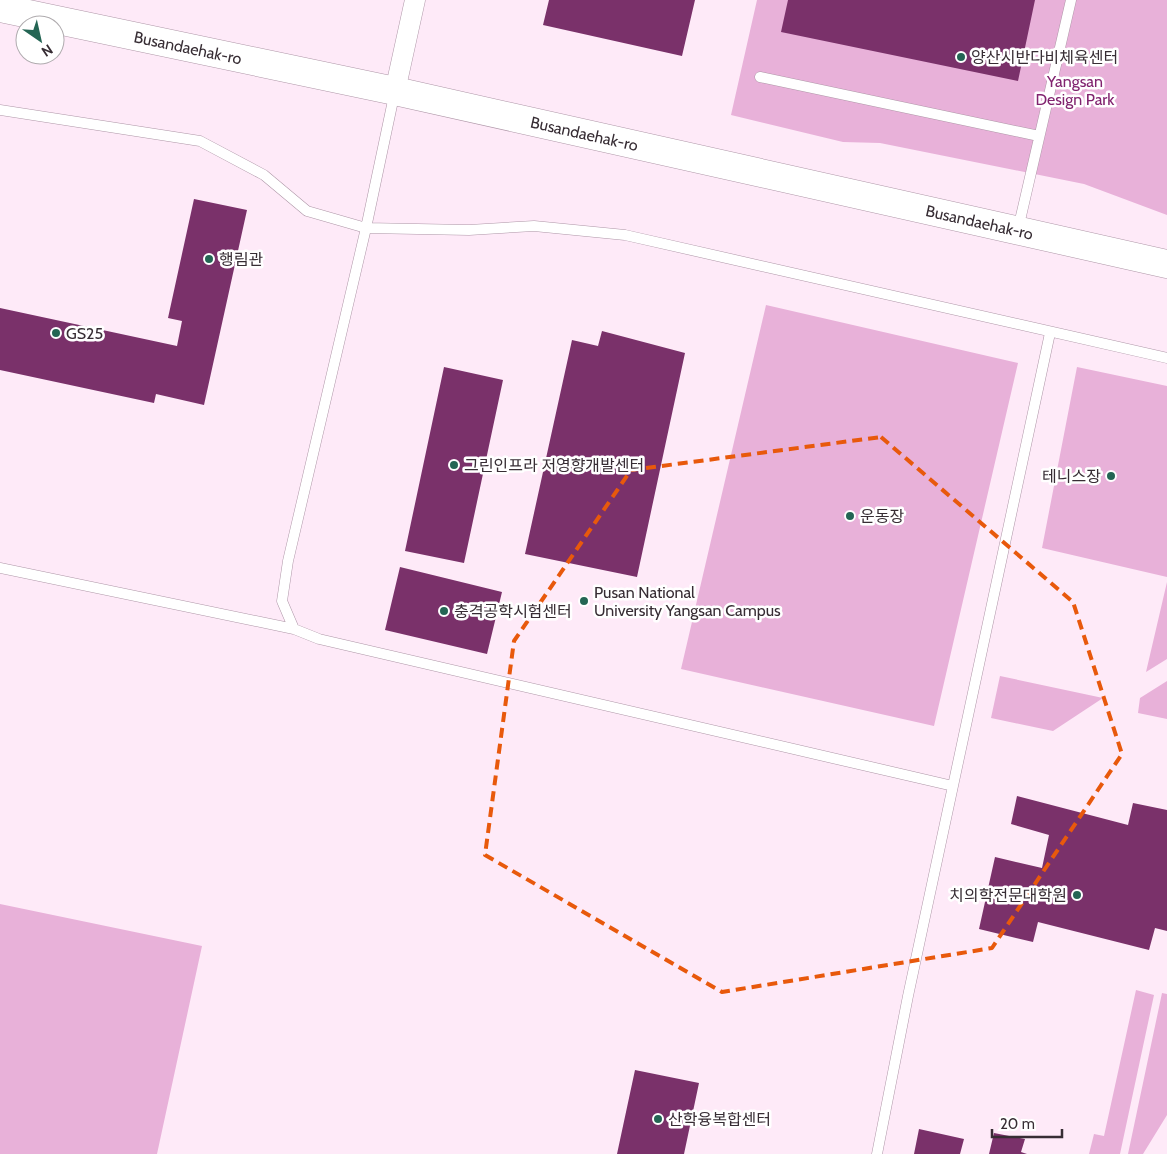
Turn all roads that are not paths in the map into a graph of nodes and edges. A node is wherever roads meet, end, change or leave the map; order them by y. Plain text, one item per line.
1 (415, 0) edge
2 (1071, 0) edge
3 (0, 8) edge
4 (760, 77) dead end
5 (394, 91) junction
6 (0, 110) edge
7 (1039, 136) junction
8 (366, 228) junction
9 (1018, 230) junction
10 (1167, 264) edge
11 (1050, 333) junction
12 (1167, 358) edge
13 (0, 568) edge
14 (294, 629) junction
15 (953, 786) junction
16 (877, 1154) edge

1 - 5 street
2 - 7 lane
3 - 5 main road, Busandaehak-ro
4 - 7 lane
5 - 8 lane
5 - 9 main road, Busandaehak-ro
6 - 8 lane
7 - 9 lane
8 - 11 lane
8 - 14 lane
9 - 10 main road, Busandaehak-ro
11 - 12 lane
11 - 15 lane
13 - 14 lane
14 - 15 lane
15 - 16 lane

